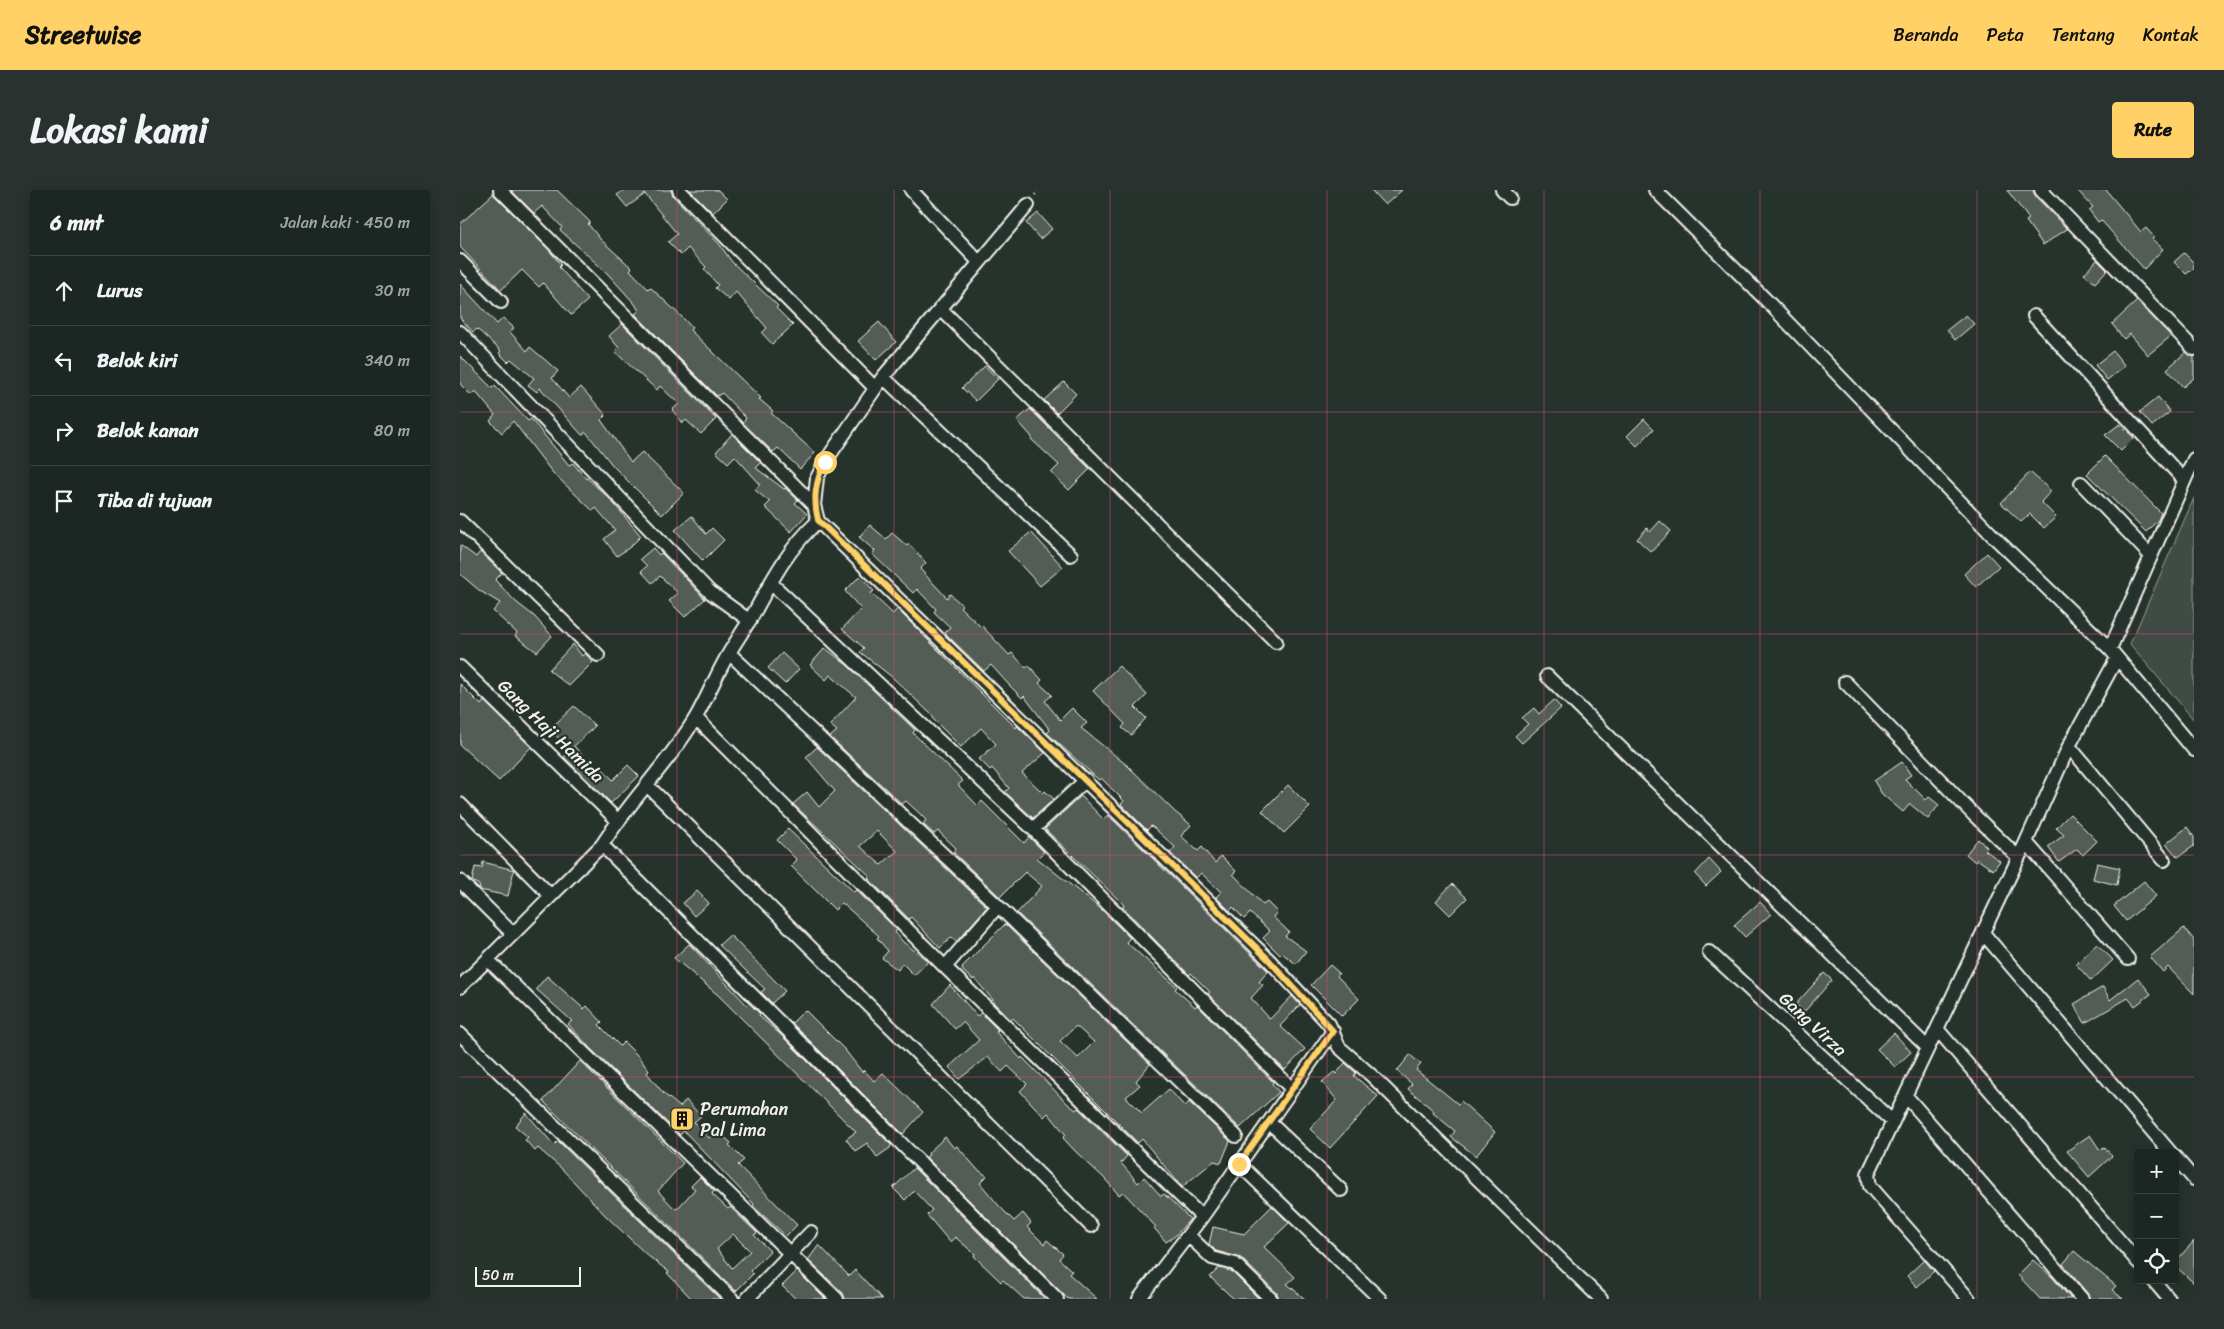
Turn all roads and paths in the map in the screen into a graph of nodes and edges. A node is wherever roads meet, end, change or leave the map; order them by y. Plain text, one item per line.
1 (500, 190) edge
2 (679, 190) edge
3 (911, 190) edge
4 (1654, 190) edge
5 (2041, 190) edge
6 (1028, 205) dead end
7 (460, 261) edge
8 (980, 262) junction
9 (501, 302) dead end
10 (940, 308) junction
11 (2034, 316) dead end
12 (460, 332) edge
13 (2194, 349) edge
14 (883, 377) junction
15 (875, 388) junction
16 (2194, 459) edge
17 (2184, 480) junction
18 (2081, 483) dead end
19 (814, 505) junction
20 (818, 520) junction
21 (460, 521) edge
22 (1071, 555) dead end
23 (2151, 556) junction
24 (771, 582) junction
25 (750, 621) junction
26 (1276, 642) dead end
27 (729, 653) junction
28 (2113, 654) junction
29 (598, 655) dead end
30 (460, 667) edge
31 (1547, 676) dead end
32 (1845, 682) dead end
33 (696, 718) junction
34 (2069, 746) junction
35 (2194, 750) edge
36 (1086, 780) junction
37 (647, 785) junction
38 (460, 804) edge
39 (617, 820) junction
40 (1032, 829) junction
41 (2026, 842) junction
42 (602, 846) junction
43 (2018, 857) junction
44 (2164, 860) dead end
45 (460, 881) edge
46 (550, 895) junction
47 (998, 906) junction
48 (512, 933) junction
49 (1982, 933) junction
50 (1709, 952) dead end
51 (2128, 959) dead end
52 (488, 960) junction
53 (945, 967) junction
54 (460, 987) edge
55 (1936, 1029) junction
56 (1333, 1031) junction
57 (460, 1034) edge
58 (1928, 1048) junction
59 (1292, 1089) junction
60 (1906, 1096) junction
61 (1269, 1122) junction
62 (1893, 1122) junction
63 (1236, 1136) dead end
64 (2168, 1149) edge
65 (2179, 1162) edge
66 (1239, 1164) junction
67 (2194, 1179) edge
68 (1341, 1190) dead end
69 (1202, 1217) junction
70 (1091, 1226) dead end
71 (811, 1232) dead end
72 (1188, 1235) junction
73 (791, 1253) junction
74 (2134, 1257) edge
75 (2156, 1284) edge
76 (732, 1299) edge
77 (747, 1299) edge
78 (837, 1299) edge
79 (1056, 1299) edge
80 (1139, 1299) edge
81 (1270, 1299) edge
82 (1380, 1299) edge
83 (1601, 1299) edge
84 (1969, 1299) edge
85 (2082, 1299) edge
86 (2169, 1299) edge

1 - 19 street
2 - 15 street
3 - 8 street
4 - 28 street
5 - 13 street
6 - 8 street
7 - 9 street
8 - 10 street
10 - 14 street
10 - 26 street
11 - 17 street
12 - 25 street
14 - 15 street
14 - 22 street
15 - 19 street
16 - 17 street
17 - 23 street
18 - 23 street
19 - 20 street
20 - 24 street
20 - 36 street
21 - 29 street
23 - 28 street
24 - 25 street
24 - 40 street
25 - 27 street
27 - 33 street
27 - 47 street
28 - 34 street
28 - 35 street
30 - 39 street, Gang Haji Hamida
31 - 58 street
32 - 43 street
33 - 37 street
33 - 53 street
34 - 41 street
34 - 44 street
36 - 40 street
36 - 56 street
37 - 39 street
37 - 70 street
38 - 46 street
39 - 42 street
40 - 59 street
41 - 43 street
41 - 51 street
42 - 46 street
42 - 79 street
43 - 49 street
45 - 48 street
46 - 48 street
47 - 53 street
47 - 63 street
48 - 52 street
49 - 55 street
49 - 64 street
50 - 62 street, Gang Virza
52 - 54 street
52 - 73 street
53 - 69 street
55 - 58 street
55 - 74 street
56 - 59 street
56 - 83 street
57 - 76 street
58 - 60 street
59 - 61 street
60 - 62 street
60 - 85 street
61 - 66 street
61 - 68 street
62 - 84 street
65 - 67 street
66 - 69 street
66 - 82 street
69 - 72 street
71 - 73 street
72 - 80 street
72 - 81 street
73 - 77 street
73 - 78 street
75 - 86 street

